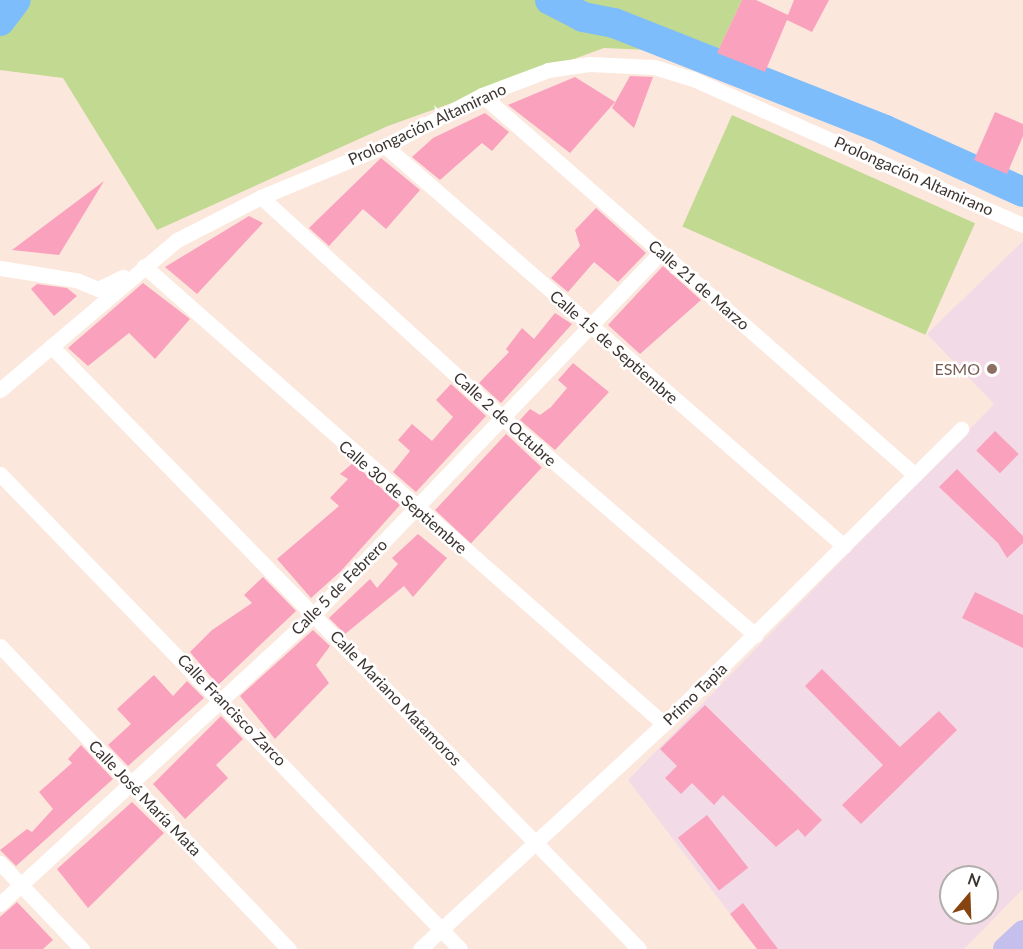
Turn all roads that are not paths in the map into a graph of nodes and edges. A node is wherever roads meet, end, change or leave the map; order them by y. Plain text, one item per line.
1 (482, 95) junction
2 (385, 146) junction
3 (261, 197) junction
4 (1023, 225) edge
5 (661, 252) junction
6 (144, 266) junction
7 (0, 268) edge
8 (98, 289) junction
9 (92, 310) junction
10 (591, 328) junction
11 (51, 346) junction
12 (0, 390) edge
13 (503, 418) junction
14 (961, 429) dead end
15 (0, 474) edge
16 (915, 475) junction
17 (416, 509) junction
18 (844, 546) junction
19 (314, 614) junction
20 (755, 635) junction
21 (0, 646) edge
22 (222, 699) junction
23 (664, 724) junction
24 (131, 784) junction
25 (536, 843) junction
26 (0, 862) edge
27 (22, 886) junction
28 (0, 904) edge
29 (441, 929) junction
30 (1023, 932) edge
31 (82, 949) edge
32 (289, 949) edge
33 (420, 949) edge
34 (460, 949) edge
35 (639, 949) edge
36 (1005, 949) edge

1 - 2 street, Prolongación Altamirano
1 - 4 street, Prolongación Altamirano
1 - 5 street, Calle 21 de Marzo
2 - 3 street, Prolongación Altamirano
2 - 10 street, Calle 15 de Septiembre
3 - 6 street, Prolongación Altamirano
3 - 13 street, Calle 2 de Octubre
5 - 10 street, Calle 5 de Febrero
5 - 16 street, Calle 21 de Marzo
6 - 8 street
6 - 9 street
6 - 17 street, Calle 30 de Septiembre
7 - 8 street
8 - 9 street
9 - 11 street
10 - 13 street, Calle 5 de Febrero
10 - 18 street, Calle 15 de Septiembre
11 - 12 street
11 - 19 street, Calle Mariano Matamoros
13 - 17 street, Calle 5 de Febrero
13 - 20 street, Calle 2 de Octubre
14 - 16 street, Primo Tapia
15 - 22 street, Calle Francisco Zarco
16 - 18 street, Primo Tapia
17 - 19 street, Calle 5 de Febrero
17 - 23 street, Calle 30 de Septiembre
18 - 20 street, Primo Tapia
19 - 22 street, Calle 5 de Febrero
19 - 25 street, Calle Mariano Matamoros
20 - 23 street, Primo Tapia
21 - 24 street, Calle José María Mata
22 - 24 street, Calle 5 de Febrero
22 - 29 street, Calle Francisco Zarco
23 - 25 street, Primo Tapia
24 - 27 street, Calle 5 de Febrero
24 - 32 street, Calle José María Mata
25 - 29 street, Primo Tapia
25 - 35 street, Calle Mariano Matamoros
26 - 27 street
27 - 28 street, Calle 5 de Febrero
27 - 31 street
29 - 33 street, Primo Tapia
29 - 34 street, Calle Francisco Zarco
30 - 36 main road

